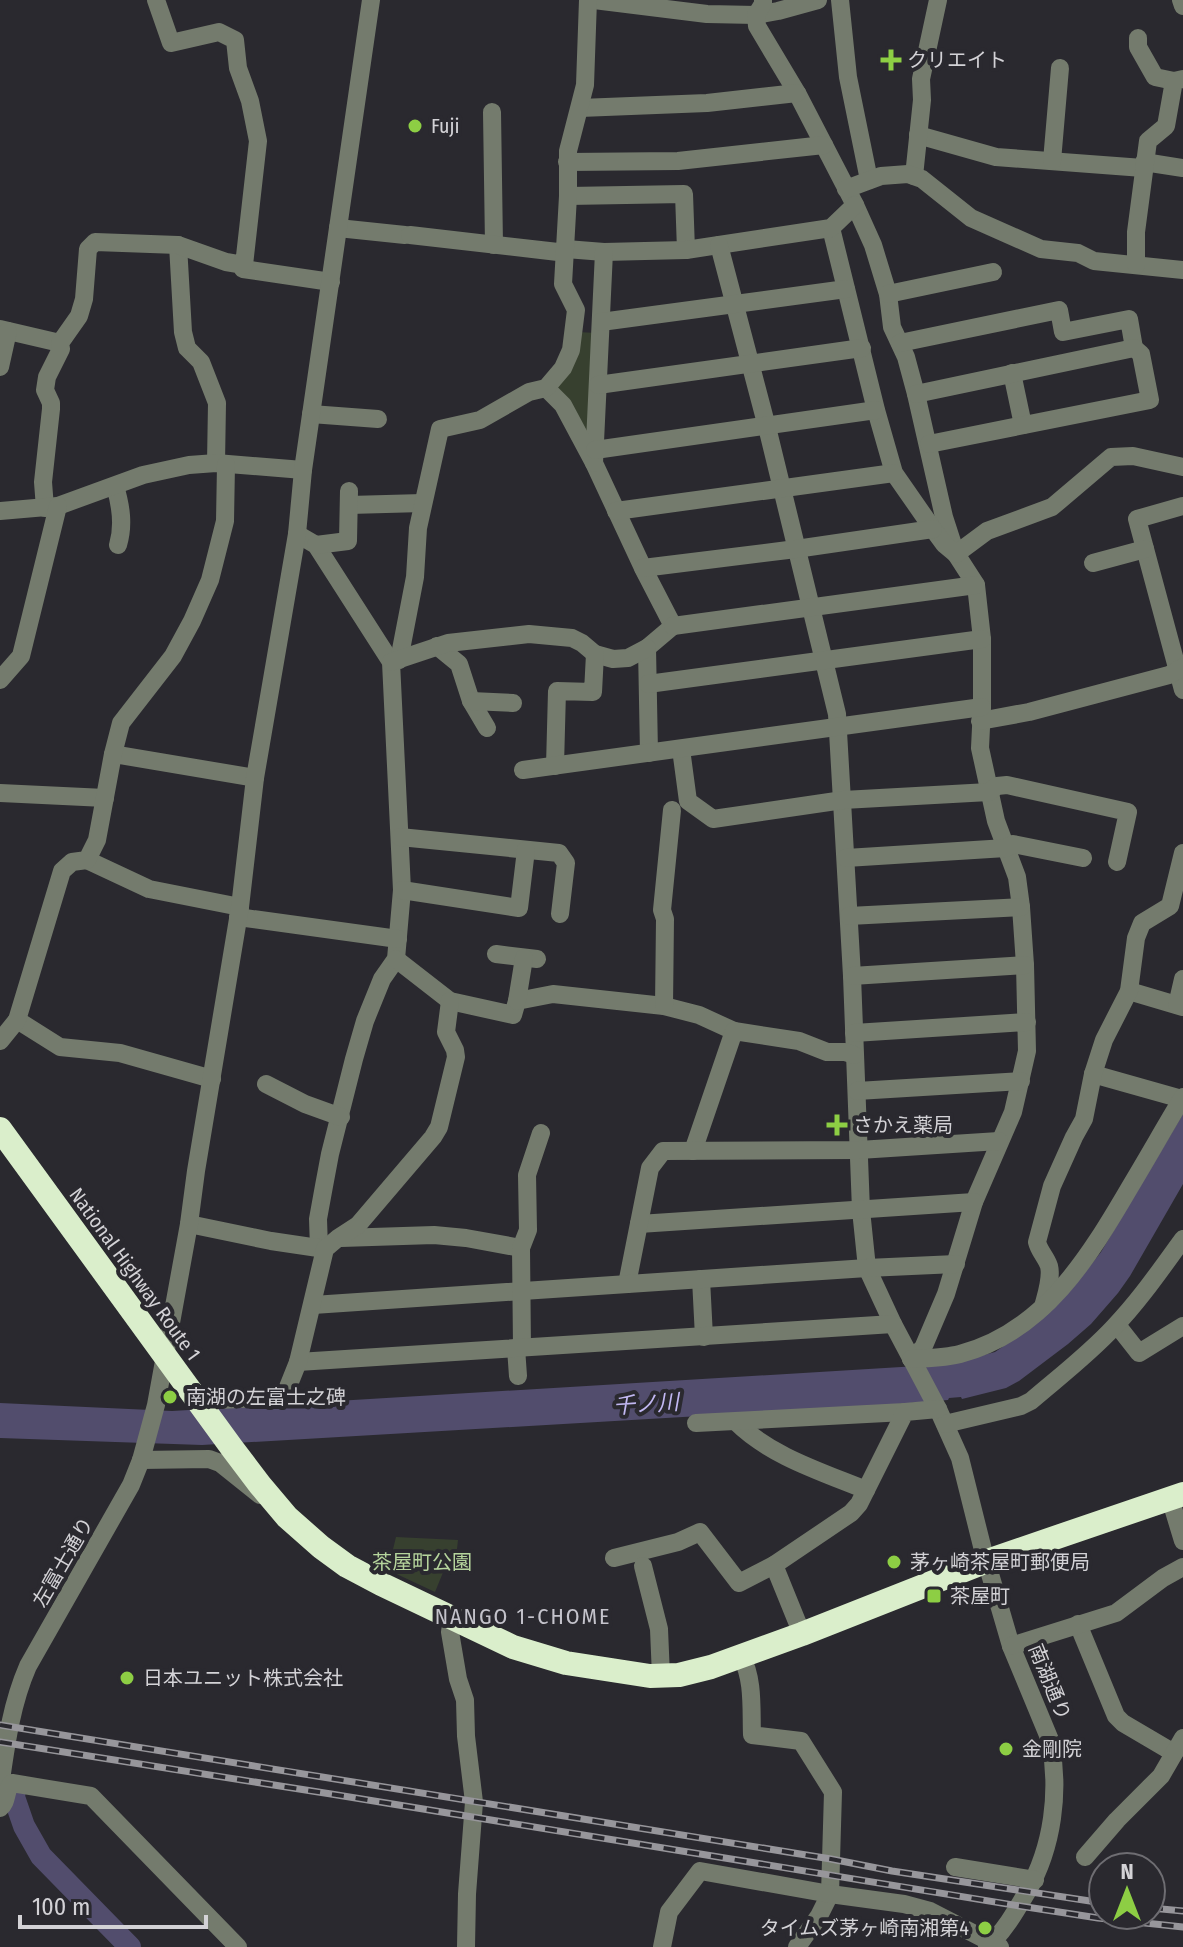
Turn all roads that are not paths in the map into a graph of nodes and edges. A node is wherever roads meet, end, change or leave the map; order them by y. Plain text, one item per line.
1 (156, 0) edge
2 (371, 0) edge
3 (591, 0) edge
4 (818, 0) edge
5 (840, 0) edge
6 (938, 0) edge
7 (1181, 0) edge
8 (1183, 6) edge
9 (760, 7) edge
10 (1138, 38) dead end
11 (1060, 68) dead end
12 (1179, 80) edge
13 (797, 93) junction
14 (580, 108) junction
15 (492, 112) dead end
16 (1175, 123) edge
17 (918, 135) junction
18 (824, 145) junction
19 (1052, 161) junction
20 (567, 162) junction
21 (1144, 165) junction
22 (1183, 168) edge
23 (914, 176) junction
24 (869, 180) junction
25 (568, 196) junction
26 (851, 197) junction
27 (338, 228) junction
28 (831, 228) junction
29 (178, 245) junction
30 (494, 245) junction
31 (719, 245) junction
32 (566, 249) junction
33 (686, 250) junction
34 (604, 252) junction
35 (244, 265) junction
36 (1136, 265) junction
37 (1183, 270) edge
38 (993, 272) dead end
39 (331, 282) junction
40 (846, 289) junction
41 (888, 294) junction
42 (736, 305) junction
43 (601, 322) junction
44 (4, 330) edge
45 (60, 343) junction
46 (900, 343) junction
47 (862, 348) junction
48 (1134, 348) junction
49 (749, 365) junction
50 (0, 367) edge
51 (1012, 373) junction
52 (598, 385) junction
53 (546, 388) junction
54 (916, 394) junction
55 (876, 410) junction
56 (311, 414) junction
57 (378, 419) dead end
58 (1023, 425) junction
59 (767, 427) junction
60 (929, 444) junction
61 (594, 457) junction
62 (221, 464) junction
63 (1183, 467) edge
64 (303, 470) junction
65 (894, 473) junction
66 (115, 486) junction
67 (782, 489) junction
68 (423, 503) junction
69 (1183, 506) edge
70 (52, 507) junction
71 (0, 511) edge
72 (616, 511) junction
73 (933, 529) junction
74 (297, 534) junction
75 (118, 545) dead end
76 (316, 545) junction
77 (796, 549) junction
78 (1145, 549) junction
79 (956, 554) junction
80 (1093, 563) dead end
81 (643, 568) junction
82 (976, 585) junction
83 (811, 608) junction
84 (673, 626) junction
85 (982, 639) junction
86 (437, 646) junction
87 (647, 648) junction
88 (595, 654) junction
89 (395, 661) junction
90 (825, 661) junction
91 (1180, 668) edge
92 (0, 680) edge
93 (648, 684) junction
94 (1183, 690) edge
95 (471, 701) junction
96 (513, 703) dead end
97 (981, 714) junction
98 (839, 727) junction
99 (487, 728) dead end
100 (681, 749) junction
101 (649, 753) junction
102 (113, 754) junction
103 (555, 766) junction
104 (523, 770) dead end
105 (255, 778) junction
106 (989, 792) junction
107 (0, 793) edge
108 (105, 798) junction
109 (843, 800) junction
110 (672, 810) dead end
111 (400, 837) junction
112 (1006, 848) junction
113 (526, 850) junction
114 (1183, 853) edge
115 (846, 858) junction
116 (1083, 858) dead end
117 (87, 860) junction
118 (1118, 862) dead end
119 (402, 890) junction
120 (1021, 907) junction
121 (239, 912) junction
122 (560, 914) dead end
123 (849, 916) junction
124 (398, 939) junction
125 (496, 954) dead end
126 (396, 959) junction
127 (1025, 965) junction
128 (852, 976) junction
129 (1183, 979) edge
130 (1129, 991) junction
131 (450, 1001) junction
132 (517, 1001) junction
133 (664, 1006) junction
134 (1180, 1006) edge
135 (17, 1020) junction
136 (1027, 1022) junction
137 (734, 1031) junction
138 (854, 1033) junction
139 (0, 1041) edge
140 (854, 1055) junction
141 (1093, 1074) junction
142 (212, 1079) junction
143 (1021, 1081) junction
144 (266, 1084) dead end
145 (857, 1091) junction
146 (1183, 1098) edge
147 (341, 1117) junction
148 (0, 1129) edge
149 (541, 1133) dead end
150 (999, 1141) junction
151 (859, 1150) junction
152 (693, 1151) junction
153 (974, 1202) junction
154 (861, 1210) junction
155 (189, 1224) junction
156 (639, 1224) junction
157 (1183, 1239) edge
158 (327, 1245) junction
159 (521, 1248) junction
160 (956, 1264) junction
161 (867, 1268) junction
162 (701, 1279) junction
163 (627, 1284) junction
164 (521, 1291) junction
165 (313, 1305) junction
166 (1043, 1307) junction
167 (893, 1324) junction
168 (1117, 1325) junction
169 (1183, 1326) edge
170 (704, 1337) junction
171 (519, 1348) junction
172 (165, 1357) junction
173 (911, 1359) junction
174 (298, 1362) junction
175 (518, 1376) dead end
176 (199, 1403) junction
177 (905, 1412) junction
178 (942, 1417) junction
179 (736, 1422) junction
180 (696, 1423) dead end
181 (141, 1458) junction
182 (866, 1490) junction
183 (1176, 1496) edge
184 (287, 1517) junction
185 (1183, 1541) edge
186 (614, 1558) dead end
187 (987, 1561) junction
188 (774, 1565) junction
189 (643, 1566) dead end
190 (1183, 1567) edge
191 (452, 1618) junction
192 (1078, 1624) junction
193 (802, 1634) junction
194 (1011, 1646) junction
195 (741, 1656) junction
196 (661, 1676) junction
197 (1178, 1745) edge
198 (0, 1787) edge
199 (0, 1808) edge
200 (1085, 1857) dead end
201 (955, 1867) dead end
202 (1035, 1880) junction
203 (830, 1894) junction
204 (993, 1946) edge
205 (238, 1947) edge
206 (466, 1947) edge
207 (662, 1947) edge
208 (797, 1947) edge

1 - 35 street
2 - 27 street, 左富士通り
3 - 9 street
3 - 14 street
4 - 9 street
5 - 24 street
6 - 17 street
7 - 8 street
9 - 13 street
10 - 12 street
11 - 19 street
12 - 16 street
13 - 14 street
13 - 18 street
14 - 20 street
15 - 30 street
16 - 21 street
17 - 19 street
17 - 23 street
18 - 20 street
18 - 26 street
19 - 21 street
20 - 25 street
21 - 22 street
21 - 36 street
23 - 24 street
23 - 36 street
24 - 26 street
25 - 32 street
25 - 33 street
26 - 28 street
26 - 41 street
27 - 30 street
27 - 39 street, 左富士通り
28 - 31 street
28 - 40 street
29 - 35 street
29 - 45 street
29 - 62 street
30 - 32 street
31 - 33 street
31 - 42 street, 南湖通り
32 - 34 street
32 - 53 street
33 - 34 street
34 - 43 street
35 - 39 street
36 - 37 street
38 - 41 street
39 - 56 street, 左富士通り
40 - 42 street
40 - 47 street
41 - 46 street
42 - 43 street
42 - 49 street, 南湖通り
43 - 52 street
44 - 45 street
44 - 50 street
45 - 70 street
46 - 48 street
46 - 54 street
47 - 49 street
47 - 55 street
48 - 51 street
48 - 58 street
49 - 52 street
49 - 59 street, 南湖通り
51 - 54 street
51 - 58 street
52 - 61 street
53 - 61 street
53 - 68 street
54 - 60 street
55 - 59 street
55 - 65 street
56 - 57 street
56 - 64 street, 左富士通り
58 - 60 street
59 - 61 street
59 - 67 street, 南湖通り
60 - 79 street
61 - 72 street
62 - 64 street
62 - 66 street
62 - 102 street
63 - 79 street
64 - 74 street, 左富士通り
65 - 67 street
65 - 73 street
66 - 70 street
66 - 75 street
67 - 72 street
67 - 77 street, 南湖通り
68 - 76 street
68 - 89 street
69 - 78 street
70 - 71 street
70 - 92 street
72 - 81 street
73 - 77 street
73 - 79 street
74 - 76 street
74 - 105 street, 左富士通り
76 - 89 street
77 - 81 street
77 - 83 street, 南湖通り
78 - 80 street
78 - 91 street
79 - 82 street
81 - 84 street
82 - 83 street
82 - 85 street
83 - 84 street
83 - 90 street, 南湖通り
84 - 87 street
85 - 90 street
85 - 97 street
86 - 88 street
86 - 89 street
86 - 95 street
87 - 88 street
87 - 93 street
88 - 103 street
89 - 111 street
90 - 93 street
90 - 98 street, 南湖通り
91 - 94 street
91 - 97 street
93 - 101 street
95 - 96 street
95 - 99 street
97 - 98 street
97 - 106 street
98 - 100 street
98 - 109 street, 南湖通り
100 - 101 street
100 - 109 street
101 - 103 street
102 - 105 street
102 - 108 street
103 - 104 street
105 - 121 street, 左富士通り
106 - 109 street
106 - 112 street
106 - 118 street
107 - 108 street
108 - 117 street
109 - 115 street, 南湖通り
110 - 133 street
111 - 113 street
111 - 119 street
112 - 115 street
112 - 116 street
112 - 120 street
113 - 119 street
113 - 122 street
114 - 130 street
115 - 123 street, 南湖通り
117 - 121 street
117 - 135 street
119 - 124 street
120 - 123 street
120 - 127 street
121 - 124 street
121 - 142 street, 左富士通り
123 - 128 street, 南湖通り
124 - 126 street
125 - 132 street
126 - 131 street
126 - 147 street
127 - 128 street
127 - 136 street
128 - 138 street, 南湖通り
129 - 134 street
130 - 134 street
130 - 141 street
131 - 132 street
131 - 158 street
132 - 133 street
133 - 137 street
135 - 139 street
135 - 142 street
136 - 138 street
136 - 143 street
137 - 140 street
137 - 152 street
138 - 140 street, 南湖通り
140 - 145 street, 南湖通り
141 - 146 street
141 - 166 street
142 - 155 street, 左富士通り
143 - 145 street
143 - 150 street
144 - 147 street
145 - 151 street, 南湖通り
146 - 166 street
147 - 158 street
148 - 172 highway, National Highway Route 1
149 - 159 street
150 - 151 street
150 - 153 street
151 - 152 street
151 - 154 street, 南湖通り
152 - 156 street
153 - 154 street
153 - 160 street
154 - 156 street
154 - 161 street, 南湖通り
155 - 158 street
155 - 172 street, 左富士通り
156 - 163 street
157 - 168 street
158 - 159 street
158 - 165 street
159 - 164 street
160 - 161 street
160 - 173 street
161 - 162 street
161 - 167 street, 南湖通り
162 - 163 street
162 - 170 street
163 - 164 street
164 - 165 street
164 - 171 street
165 - 174 street
166 - 173 street
167 - 170 street
167 - 173 street, 南湖通り
168 - 169 street
168 - 178 street
170 - 171 street
171 - 174 street
171 - 175 street
172 - 176 highway, National Highway Route 1
172 - 181 street, 左富士通り
173 - 178 street, 南湖通り
174 - 176 street
176 - 184 highway, National Highway Route 1
177 - 178 street
177 - 179 street
177 - 182 street
178 - 187 street, 南湖通り
179 - 180 street
179 - 182 street
181 - 184 street
181 - 198 street, 左富士通り
182 - 188 street
183 - 185 street
183 - 187 highway, National Highway Route 1
184 - 191 highway, National Highway Route 1
186 - 188 street
187 - 193 highway, National Highway Route 1
187 - 194 street, 南湖通り
188 - 193 street
189 - 196 street
190 - 192 street
191 - 196 highway, National Highway Route 1
191 - 206 street
192 - 194 street
192 - 197 street
193 - 195 highway, National Highway Route 1
194 - 202 street, 南湖通り
195 - 196 highway, National Highway Route 1
195 - 203 street
197 - 200 street
199 - 205 street
201 - 202 street
202 - 204 street, 南湖通り
203 - 204 street
203 - 207 street
203 - 208 street

